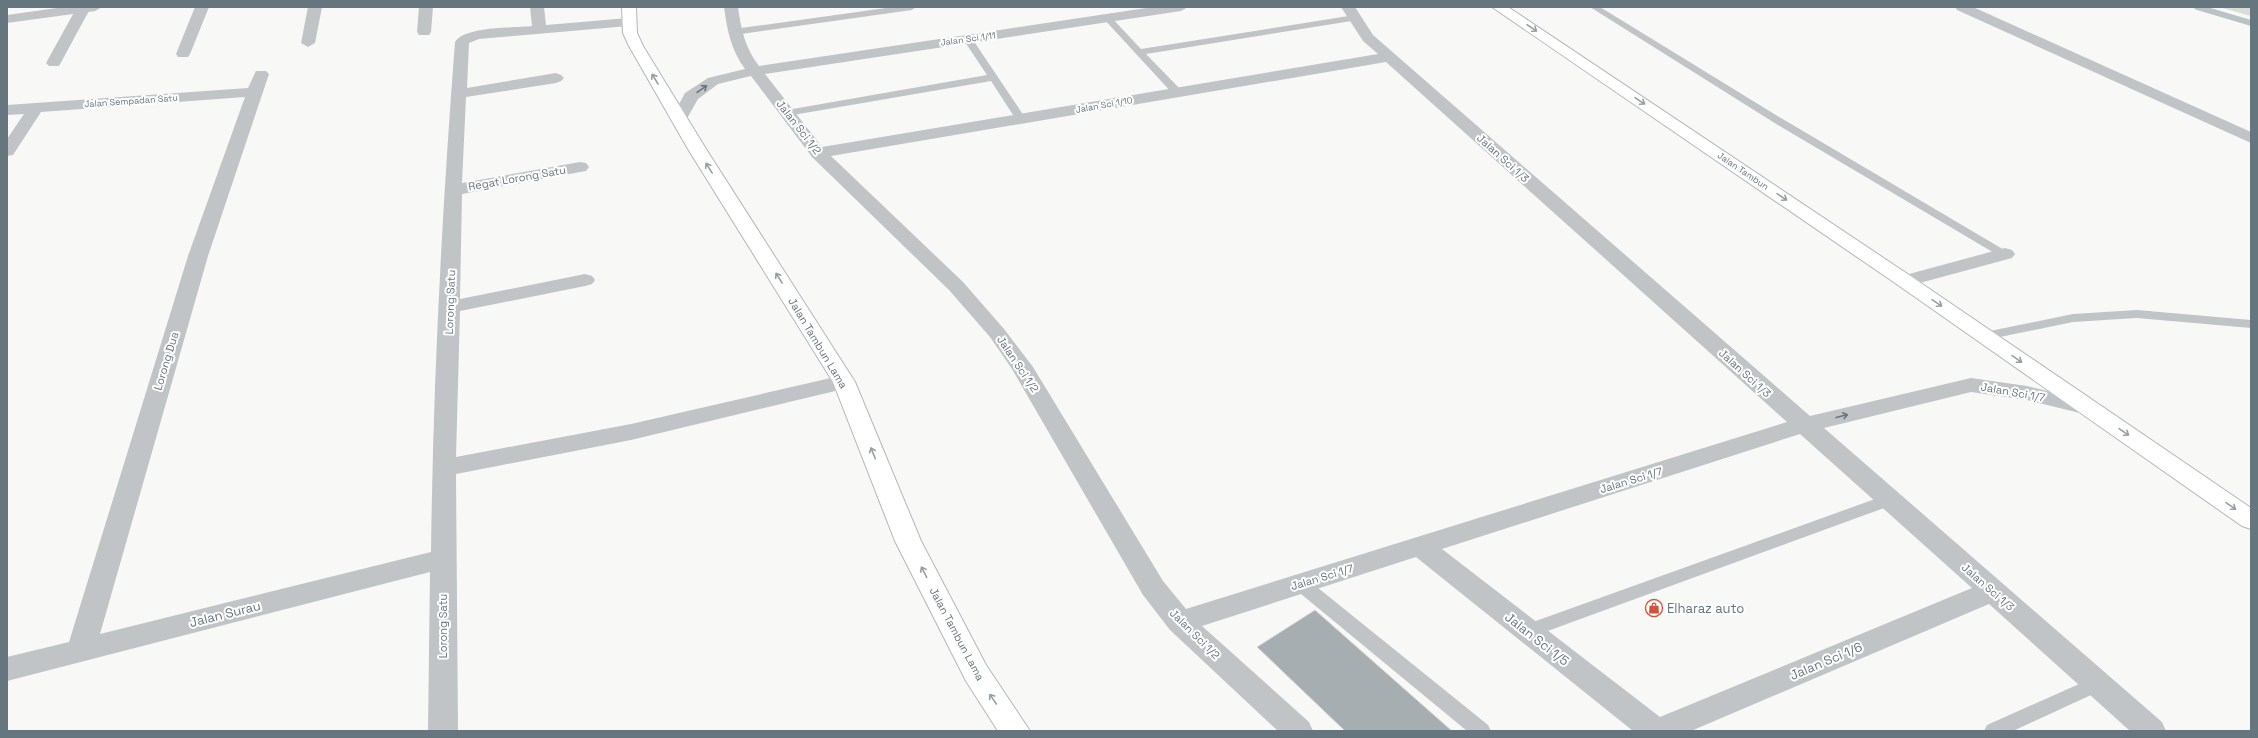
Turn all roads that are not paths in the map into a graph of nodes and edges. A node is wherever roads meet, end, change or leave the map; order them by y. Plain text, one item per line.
1 (202, 7) edge
2 (315, 7) edge
3 (426, 7) edge
4 (537, 7) edge
5 (731, 7) edge
6 (912, 7) edge
7 (1096, 7) edge
8 (1181, 7) edge
9 (1499, 7) edge
10 (1594, 7) edge
11 (1962, 7) edge
12 (89, 8) edge
13 (1352, 12) edge
14 (629, 14) edge
15 (1107, 18) junction
16 (7, 19) edge
17 (540, 30) junction
18 (424, 32) dead end
19 (734, 32) junction
20 (968, 39) junction
21 (308, 43) dead end
22 (1138, 52) junction
23 (183, 54) dead end
24 (1389, 57) junction
25 (54, 63) dead end
26 (754, 71) junction
27 (994, 77) junction
28 (556, 78) dead end
29 (257, 83) joint
30 (1177, 92) junction
31 (458, 94) junction
32 (36, 108) junction
33 (7, 110) edge
34 (787, 113) junction
35 (679, 119) junction
36 (1021, 119) junction
37 (2251, 138) edge
38 (7, 151) edge
39 (818, 153) junction
40 (580, 167) dead end
41 (454, 190) junction
42 (2005, 254) joint
43 (585, 280) dead end
44 (1905, 281) junction
45 (451, 307) junction
46 (2251, 324) edge
47 (1985, 336) junction
48 (844, 382) junction
49 (2088, 408) junction
50 (1804, 426) junction
51 (444, 468) junction
52 (1889, 500) junction
53 (2251, 520) edge
54 (1420, 546) junction
55 (443, 559) junction
56 (1301, 584) junction
57 (1992, 591) junction
58 (1180, 622) junction
59 (1528, 631) junction
60 (81, 650) junction
61 (7, 669) edge
62 (2097, 684) junction
63 (443, 731) edge
64 (1015, 731) edge
65 (1298, 731) edge
66 (1481, 731) edge
67 (1655, 731) edge
68 (1659, 731) edge
69 (1994, 731) edge
70 (2151, 731) edge

1 - 23 street
2 - 21 street
3 - 18 street
4 - 17 street
5 - 19 street, Jalan Sci 1/2
6 - 19 lane
7 - 15 street
8 - 15 street, Jalan Sci 1/11
9 -> 44 main road, Jalan Tambun
10 - 42 lane
11 - 37 street
12 - 16 street
12 - 25 street
13 - 22 lane
13 - 24 street, Jalan Sci 1/3
14 - 17 street, Lorong Satu
35 -> 14 main road, Jalan Tambun Lama
15 - 20 street, Jalan Sci 1/11
15 - 22 lane
17 - 31 street, Lorong Satu
19 - 26 street, Jalan Sci 1/2
20 - 26 street, Jalan Sci 1/11
20 - 27 lane
22 - 30 lane
24 - 30 street, Jalan Sci 1/10
24 - 50 street, Jalan Sci 1/3
26 - 34 street, Jalan Sci 1/2
35 -> 26 street, Jalan Sci 1/11
27 - 34 lane
27 - 36 lane
28 - 31 street
29 - 32 street, Jalan Sempadan Satu
29 - 60 street, Lorong Dua
30 - 36 street, Jalan Sci 1/10
31 - 41 street, Lorong Satu
32 - 33 street, Jalan Sempadan Satu
32 - 38 street
34 - 39 street, Jalan Sci 1/2
48 -> 35 main road, Jalan Tambun Lama
36 - 39 street, Jalan Sci 1/10
39 - 58 street, Jalan Sci 1/2
40 - 41 street, Regat Lorong Satu
41 - 45 street, Lorong Satu
42 - 44 street
43 - 45 street
44 -> 47 main road, Jalan Tambun
45 - 51 street, Lorong Satu
46 - 47 lane
47 -> 49 main road, Jalan Tambun
48 - 51 street
64 -> 48 main road, Jalan Tambun Lama
50 -> 49 street, Jalan Sci 1/7
49 -> 53 main road, Jalan Tambun
50 - 52 street, Jalan Sci 1/3
50 - 54 street, Jalan Sci 1/7
51 - 55 street, Lorong Satu
52 - 57 street, Jalan Sci 1/3
52 - 59 lane
54 - 56 street, Jalan Sci 1/7
54 - 59 street, Jalan Sci 1/5
55 - 60 street, Jalan Surau
55 - 63 street, Lorong Satu
56 - 58 street, Jalan Sci 1/7
56 - 66 lane
57 - 62 street, Jalan Sci 1/3
57 - 68 street, Jalan Sci 1/6
58 - 65 street, Jalan Sci 1/2
59 - 67 street, Jalan Sci 1/5
60 - 61 street, Jalan Surau
62 - 69 lane
62 - 70 street, Jalan Sci 1/3

